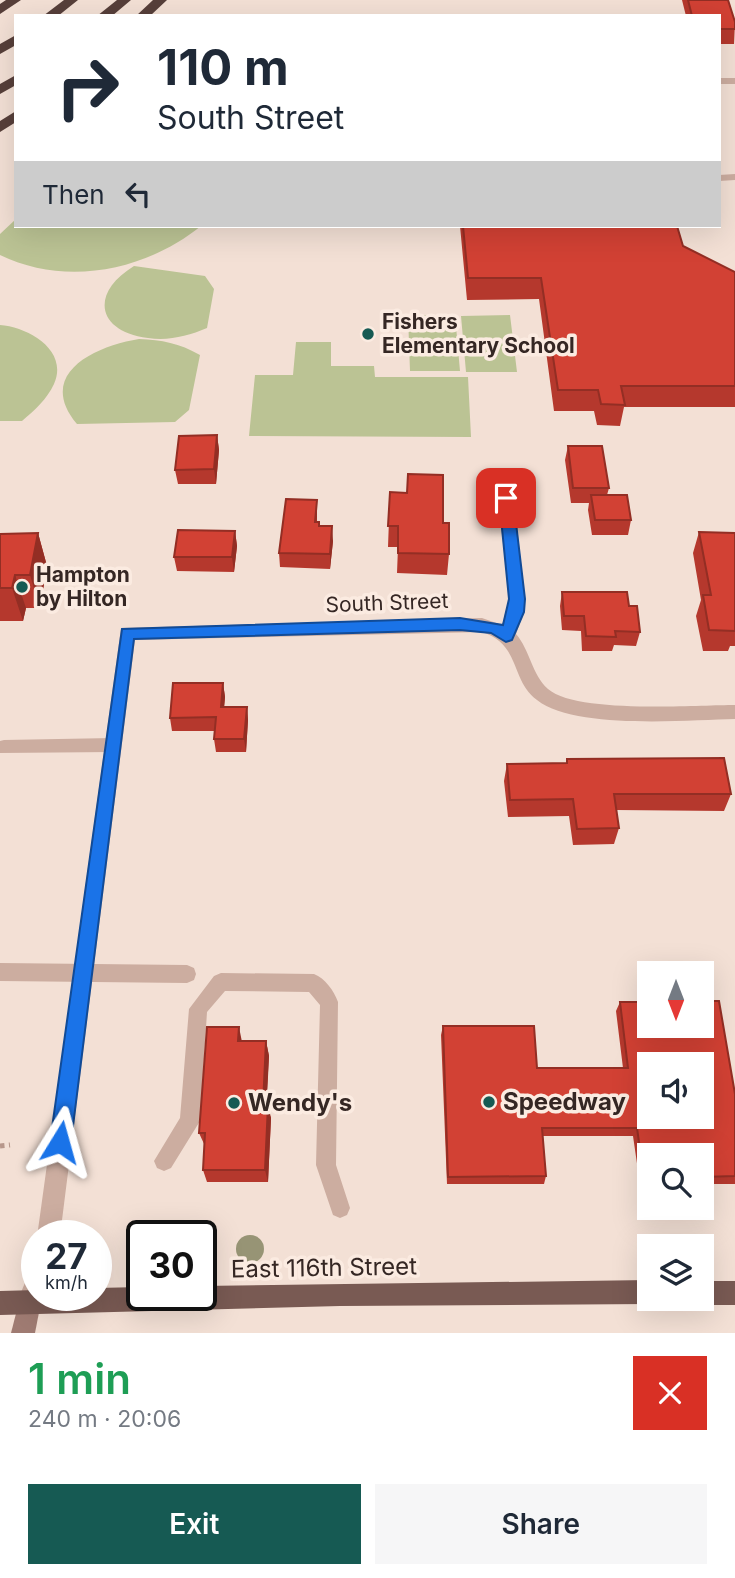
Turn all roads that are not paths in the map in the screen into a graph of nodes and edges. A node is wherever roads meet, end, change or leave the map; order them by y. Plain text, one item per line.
1 (15, 0) edge
2 (72, 0) edge
3 (125, 0) edge
4 (161, 0) edge
5 (0, 10) edge
6 (53, 14) edge
7 (106, 14) edge
8 (144, 14) edge
9 (14, 117) edge
10 (0, 128) edge
11 (506, 498) dead end
12 (506, 636) junction
13 (735, 712) edge
14 (113, 745) junction
15 (4, 747) dead end
16 (0, 972) edge
17 (83, 973) junction
18 (187, 974) dead end
19 (164, 1161) dead end
20 (340, 1208) dead end
21 (50, 1220) edge
22 (637, 1292) edge
23 (112, 1293) edge
24 (714, 1293) edge
25 (735, 1293) edge
26 (21, 1296) edge
27 (0, 1303) edge
28 (28, 1311) edge
29 (23, 1333) edge

1 - 5 highway
2 - 6 highway
3 - 7 highway
4 - 8 highway
9 - 10 highway
11 - 12 street
12 - 13 street
12 - 14 street, South Street
14 - 15 lane
14 - 17 street
16 - 17 lane
17 - 18 lane
17 - 21 street
19 - 20 lane
22 - 23 main road, East 116th Street
24 - 25 main road
26 - 27 main road, East 116th Street
28 - 29 street

